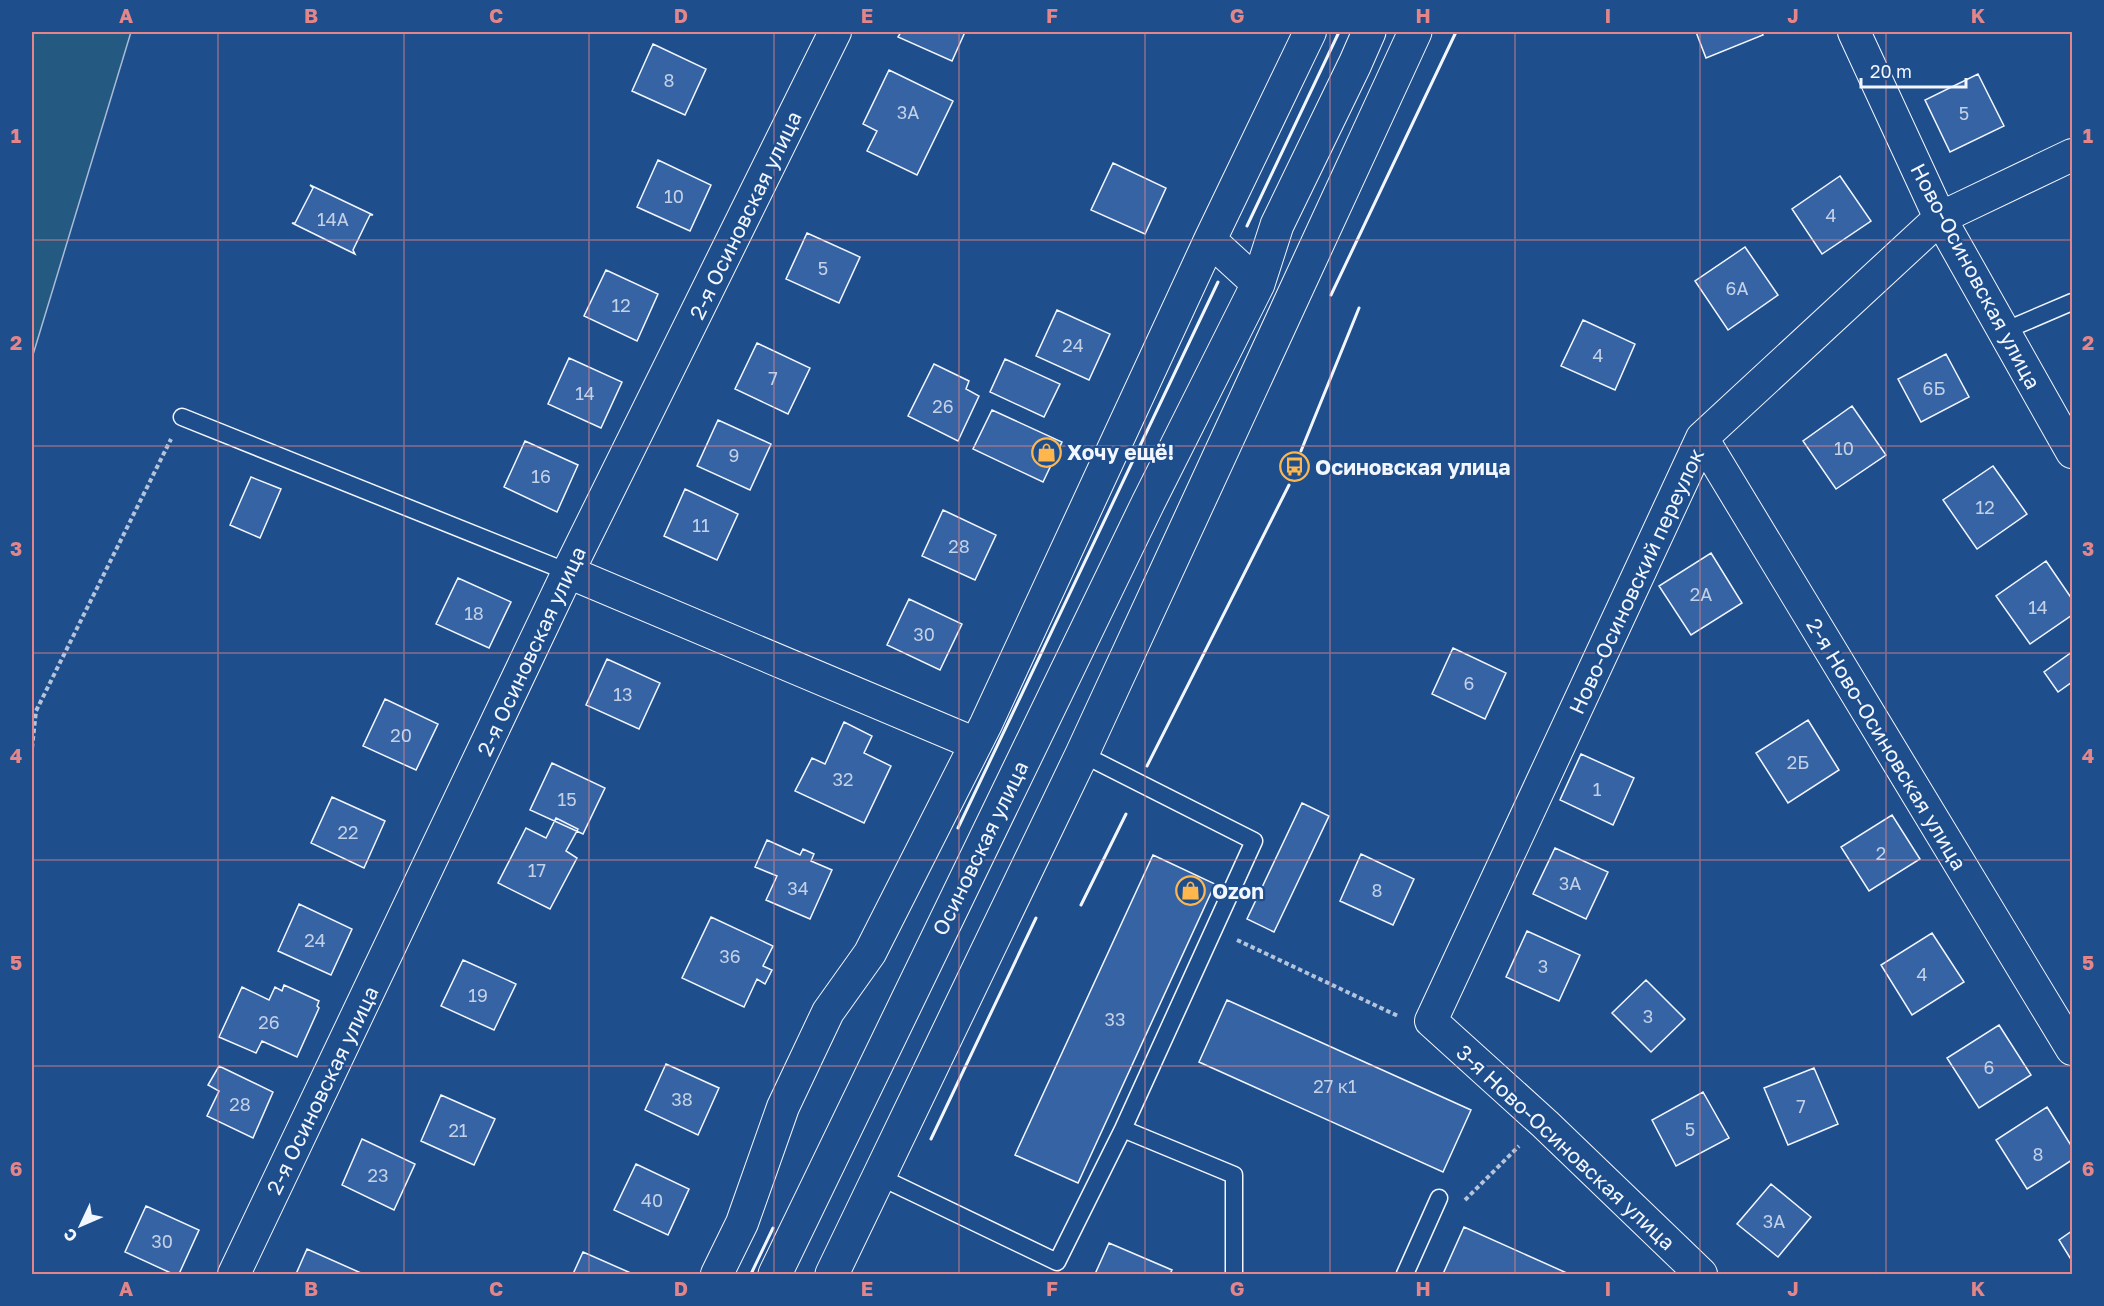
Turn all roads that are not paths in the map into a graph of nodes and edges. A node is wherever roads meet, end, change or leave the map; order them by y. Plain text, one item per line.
1 (835, 32) edge
2 (1310, 32) edge
3 (1369, 32) edge
4 (1415, 32) edge
5 (1854, 32) edge
6 (2073, 154) edge
7 (1940, 218) junction
8 (1210, 240) junction
9 (1258, 284) junction
10 (2073, 302) edge
11 (2004, 331) junction
12 (182, 417) road end
13 (1702, 438) junction
14 (2073, 452) edge
15 (568, 572) junction
16 (976, 744) junction
17 (1082, 754) junction
18 (1431, 1020) joint
19 (2073, 1050) edge
20 (1124, 1130) junction
21 (878, 1176) junction
22 (1439, 1198) road end
23 (234, 1275) edge
24 (717, 1275) edge
25 (775, 1275) edge
26 (832, 1275) edge
27 (1233, 1275) edge
28 (1405, 1275) edge
29 (1701, 1275) edge

1 - 15 street, 2-я Осиновская улица
2 - 8 street
3 - 9 street, Осиновская улица
4 - 17 street
5 - 7 street, Ново-Осиновская улица
6 - 7 street, Ново-Осиновский переулок
7 - 11 street, Ново-Осиновская улица
7 - 13 street, Ново-Осиновский переулок
8 - 9 street
8 - 16 street
9 - 25 street, Осиновская улица
10 - 11 lane
11 - 14 street, Ново-Осиновская улица
12 - 15 lane
13 - 18 street, Ново-Осиновский переулок
13 - 19 street, 2-я Ново-Осиновская улица
15 - 16 street
15 - 23 street, 2-я Осиновская улица
16 - 24 street
17 - 20 lane
17 - 21 street
18 - 29 street, 3-я Ново-Осиновская улица
20 - 21 lane
20 - 27 lane
21 - 26 street
22 - 28 lane

